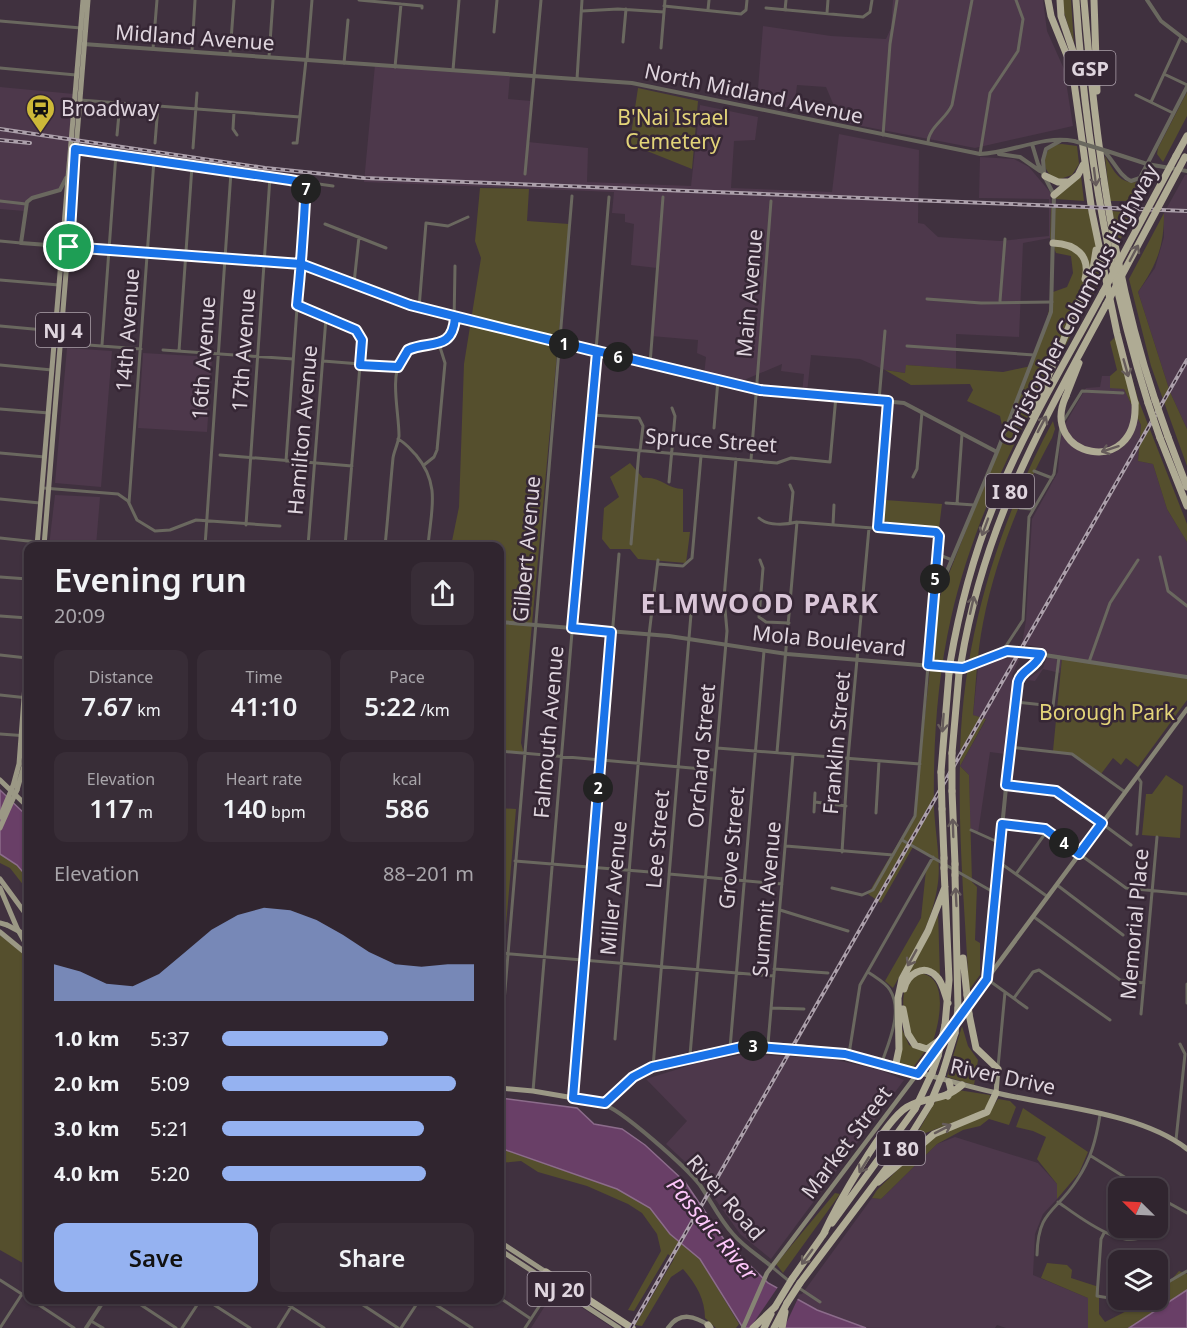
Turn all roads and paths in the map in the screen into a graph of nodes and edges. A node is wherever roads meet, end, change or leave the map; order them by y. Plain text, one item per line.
1 (83, 0) edge
2 (88, 0) edge
3 (157, 0) edge
4 (195, 0) edge
5 (234, 0) edge
6 (273, 0) edge
7 (312, 0) edge
8 (359, 0) edge
9 (459, 0) edge
10 (497, 0) edge
11 (541, 0) edge
12 (582, 0) edge
13 (665, 0) edge
14 (709, 0) edge
15 (747, 0) edge
16 (786, 0) edge
17 (828, 0) edge
18 (872, 0) edge
19 (897, 0) edge
20 (972, 0) edge
21 (1016, 0) edge
22 (1048, 0) edge
23 (1060, 0) edge
24 (1076, 0) edge
25 (1084, 0) edge
26 (1094, 0) edge
27 (1147, 0) edge
28 (401, 4) junction
29 (664, 6) junction
30 (422, 8) dead end
31 (766, 8) dead end
32 (626, 9) junction
33 (708, 10) junction
34 (785, 10) junction
35 (582, 11) junction
36 (664, 12) junction
37 (827, 13) junction
38 (348, 20) dead end
39 (0, 21) edge
40 (81, 28) junction
41 (494, 32) dead end
42 (1181, 37) junction
43 (1187, 41) edge
44 (623, 42) dead end
45 (82, 43) junction
46 (661, 48) dead end
47 (153, 49) junction
48 (192, 51) junction
49 (230, 54) junction
50 (269, 57) junction
51 (307, 60) junction
52 (344, 63) junction
53 (395, 67) junction
54 (0, 68) edge
55 (453, 70) junction
56 (1164, 74) junction
57 (76, 75) junction
58 (535, 76) junction
59 (577, 79) junction
60 (1187, 86) edge
61 (196, 93) dead end
62 (1136, 95) dead end
63 (78, 100) junction
64 (1151, 102) junction
65 (120, 103) junction
66 (1086, 104) junction
67 (158, 106) junction
68 (196, 109) junction
69 (234, 112) junction
70 (1173, 113) junction
71 (300, 117) junction
72 (117, 135) dead end
73 (237, 135) dead end
74 (882, 135) junction
75 (1098, 135) junction
76 (1187, 136) edge
77 (1074, 141) junction
78 (155, 143) dead end
79 (293, 143) dead end
80 (928, 143) junction
81 (1032, 144) junction
82 (193, 148) dead end
83 (75, 149) junction
84 (116, 154) junction
85 (980, 154) junction
86 (990, 154) junction
87 (1111, 155) junction
88 (1186, 156) edge
89 (154, 160) junction
90 (1084, 162) junction
91 (1147, 164) junction
92 (192, 165) junction
93 (1187, 171) edge
94 (68, 172) junction
95 (231, 172) junction
96 (525, 174) dead end
97 (1046, 176) junction
98 (270, 177) junction
99 (1073, 180) junction
100 (306, 183) junction
101 (333, 186) dead end
102 (1054, 195) junction
103 (572, 196) dead end
104 (609, 197) dead end
105 (663, 197) dead end
106 (0, 201) edge
107 (771, 201) dead end
108 (26, 204) junction
109 (1092, 212) junction
110 (468, 217) dead end
111 (325, 224) dead end
112 (358, 237) junction
113 (1005, 239) dead end
114 (0, 241) edge
115 (21, 243) junction
116 (1053, 243) junction
117 (66, 247) junction
118 (386, 248) dead end
119 (109, 249) junction
120 (148, 252) junction
121 (186, 255) junction
122 (225, 258) junction
123 (264, 261) junction
124 (301, 264) junction
125 (455, 266) dead end
126 (0, 280) edge
127 (354, 284) junction
128 (63, 285) junction
129 (927, 299) dead end
130 (1000, 301) junction
131 (1052, 303) junction
132 (297, 305) junction
133 (419, 308) junction
134 (326, 317) junction
135 (455, 317) junction
136 (0, 326) edge
137 (60, 331) junction
138 (885, 331) dead end
139 (1091, 333) junction
140 (560, 342) junction
141 (62, 343) junction
142 (439, 344) junction
143 (102, 345) junction
144 (907, 346) dead end
145 (141, 349) junction
146 (163, 350) dead end
147 (178, 351) junction
148 (597, 352) junction
149 (219, 354) junction
150 (1056, 354) junction
151 (1035, 355) junction
152 (257, 357) junction
153 (294, 360) junction
154 (323, 361) junction
155 (650, 364) junction
156 (0, 365) edge
157 (360, 365) junction
158 (398, 367) junction
159 (57, 370) junction
160 (718, 380) junction
161 (756, 388) junction
162 (1123, 393) dead end
163 (836, 396) junction
164 (879, 400) junction
165 (888, 401) junction
166 (1151, 402) junction
167 (672, 408) dead end
168 (0, 409) edge
169 (922, 412) junction
170 (53, 414) junction
171 (592, 415) junction
172 (714, 428) dead end
173 (963, 433) junction
174 (1026, 435) junction
175 (1164, 437) junction
176 (398, 439) junction
177 (590, 446) junction
178 (640, 451) junction
179 (997, 452) junction
180 (0, 453) edge
181 (672, 453) junction
182 (220, 455) dead end
183 (700, 456) junction
184 (45, 457) junction
185 (250, 458) junction
186 (736, 459) junction
187 (751, 460) junction
188 (286, 461) junction
189 (314, 463) junction
190 (424, 465) junction
191 (352, 466) junction
192 (1034, 471) dead end
193 (913, 477) dead end
194 (1052, 478) junction
195 (669, 482) dead end
196 (790, 485) dead end
197 (1187, 487) edge
198 (46, 488) junction
199 (0, 499) edge
200 (45, 503) junction
201 (129, 503) junction
202 (946, 503) dead end
203 (957, 504) junction
204 (834, 505) dead end
205 (974, 505) junction
206 (1187, 506) edge
207 (1020, 508) dead end
208 (1032, 508) junction
209 (759, 518) dead end
210 (207, 522) junction
211 (797, 522) junction
212 (790, 524) junction
213 (246, 525) junction
214 (833, 525) junction
215 (280, 526) dead end
216 (878, 527) junction
217 (869, 528) junction
218 (0, 538) edge
219 (25, 542) edge
220 (38, 542) edge
221 (44, 542) edge
222 (205, 542) edge
223 (308, 542) edge
224 (345, 542) edge
225 (385, 542) edge
226 (428, 542) edge
227 (631, 544) dead end
228 (619, 554) dead end
229 (937, 554) junction
230 (1160, 557) dead end
231 (760, 560) dead end
232 (952, 560) junction
233 (1138, 560) dead end
234 (0, 577) edge
235 (24, 579) edge
236 (934, 602) junction
237 (1187, 606) edge
238 (691, 614) dead end
239 (0, 616) edge
240 (24, 618) edge
241 (504, 622) edge
242 (789, 623) junction
243 (534, 625) junction
244 (572, 628) junction
245 (611, 632) junction
246 (649, 635) junction
247 (689, 639) junction
248 (726, 644) junction
249 (764, 651) junction
250 (1002, 652) junction
251 (787, 654) junction
252 (1041, 654) junction
253 (0, 656) edge
254 (1059, 657) junction
255 (24, 658) edge
256 (858, 659) junction
257 (1089, 662) junction
258 (928, 665) junction
259 (1187, 677) edge
260 (0, 695) edge
261 (24, 697) edge
262 (1015, 702) junction
263 (1187, 709) edge
264 (0, 734) edge
265 (24, 736) edge
266 (1010, 747) junction
267 (717, 748) junction
268 (755, 751) junction
269 (504, 752) edge
270 (777, 752) junction
271 (524, 754) junction
272 (793, 754) junction
273 (561, 757) junction
274 (848, 758) junction
275 (600, 760) junction
276 (879, 760) junction
277 (638, 763) junction
278 (920, 764) junction
279 (678, 766) junction
280 (24, 767) edge
281 (714, 770) junction
282 (1137, 776) junction
283 (0, 780) edge
284 (24, 783) edge
285 (1006, 785) junction
286 (15, 788) junction
287 (1125, 792) junction
288 (815, 793) dead end
289 (815, 802) junction
290 (24, 803) edge
291 (846, 806) junction
292 (814, 812) dead end
293 (876, 813) dead end
294 (0, 817) edge
295 (1102, 823) junction
296 (1002, 824) junction
297 (0, 828) edge
298 (971, 830) dead end
299 (1047, 831) junction
300 (1137, 834) dead end
301 (1156, 837) dead end
302 (902, 840) junction
303 (1000, 843) junction
304 (1131, 845) dead end
305 (786, 846) junction
306 (843, 852) junction
307 (1079, 854) junction
308 (893, 855) junction
309 (933, 857) junction
310 (515, 861) junction
311 (999, 862) junction
312 (552, 866) junction
313 (591, 868) junction
314 (951, 869) junction
315 (630, 871) junction
316 (650, 872) dead end
317 (669, 874) junction
318 (1016, 874) junction
319 (705, 878) junction
320 (0, 879) edge
321 (743, 881) junction
322 (782, 884) junction
323 (1057, 885) junction
324 (945, 887) junction
325 (0, 888) edge
326 (832, 888) dead end
327 (1152, 891) junction
328 (995, 893) junction
329 (1187, 894) edge
330 (1048, 897) junction
331 (780, 910) junction
332 (24, 912) edge
333 (1034, 917) junction
334 (957, 920) junction
335 (0, 922) edge
336 (848, 931) dead end
337 (0, 932) edge
338 (24, 934) edge
339 (1124, 935) dead end
340 (24, 941) edge
341 (24, 952) edge
342 (504, 954) edge
343 (507, 954) junction
344 (546, 957) junction
345 (989, 958) junction
346 (585, 961) junction
347 (622, 964) junction
348 (998, 965) junction
349 (661, 967) junction
350 (774, 969) junction
351 (698, 970) junction
352 (868, 972) junction
353 (828, 973) dead end
354 (736, 974) junction
355 (774, 976) junction
356 (987, 979) junction
357 (1144, 983) junction
358 (1187, 984) edge
359 (1005, 992) junction
360 (504, 995) edge
361 (1014, 998) junction
362 (948, 1003) junction
363 (1187, 1003) edge
364 (771, 1008) junction
365 (1027, 1008) dead end
366 (804, 1009) dead end
367 (1141, 1014) dead end
368 (1110, 1020) dead end
369 (944, 1037) junction
370 (615, 1039) dead end
371 (1180, 1044) dead end
372 (767, 1046) junction
373 (730, 1048) junction
374 (849, 1054) junction
375 (690, 1057) junction
376 (882, 1064) junction
377 (652, 1067) junction
378 (895, 1068) junction
379 (998, 1069) junction
380 (918, 1074) junction
381 (949, 1082) junction
382 (962, 1085) junction
383 (504, 1088) edge
384 (533, 1091) junction
385 (996, 1093) junction
386 (946, 1097) junction
387 (573, 1098) junction
388 (601, 1104) junction
389 (1100, 1115) junction
390 (1176, 1140) junction
391 (1187, 1149) edge
392 (1091, 1156) junction
393 (1126, 1178) edge
394 (869, 1189) junction
395 (849, 1195) junction
396 (1058, 1202) junction
397 (1168, 1202) edge
398 (1187, 1213) edge
399 (1104, 1233) junction
400 (1108, 1234) edge
401 (504, 1245) edge
402 (504, 1253) edge
403 (1037, 1255) dead end
404 (772, 1267) junction
405 (1187, 1271) edge
406 (546, 1272) joint
407 (0, 1280) edge
408 (1168, 1282) edge
409 (553, 1285) junction
410 (22, 1294) joint
411 (1108, 1298) edge
412 (504, 1301) edge
413 (820, 1302) dead end
414 (787, 1303) junction
415 (37, 1304) edge
416 (102, 1304) edge
417 (140, 1304) edge
418 (199, 1304) edge
419 (211, 1304) edge
420 (286, 1304) edge
421 (293, 1304) edge
422 (362, 1304) edge
423 (417, 1304) edge
424 (435, 1304) edge
425 (291, 1307) junction
426 (775, 1307) junction
427 (531, 1319) junction
428 (91, 1321) junction
429 (710, 1327) edge
430 (0, 1328) edge
431 (74, 1328) edge
432 (86, 1328) edge
433 (103, 1328) edge
434 (176, 1328) edge
435 (182, 1328) edge
436 (250, 1328) edge
437 (278, 1328) edge
438 (324, 1328) edge
439 (400, 1328) edge
440 (472, 1328) edge
441 (525, 1328) edge
442 (619, 1328) edge
443 (632, 1328) edge
444 (668, 1328) edge
445 (743, 1328) edge
446 (753, 1328) edge
447 (764, 1328) edge
448 (774, 1328) edge
449 (782, 1328) edge

1 - 40 main road, NJ 4
2 - 45 main road, NJ 4
3 - 47 street
4 - 48 street
5 - 49 street
6 - 50 street
7 - 51 street
8 - 28 street
9 - 55 street
10 - 41 street
11 - 58 street
12 - 35 street
13 - 29 street
14 - 33 street
15 - 33 street
16 - 34 street
17 - 37 street
18 - 37 street
19 - 74 street
20 - 80 street
21 - 85 street
22 - 90 highway
23 - 66 highway
24 - 66 highway, GSP
25 - 75 highway, GSP
26 - 75 highway
27 - 42 street
28 - 30 street
28 - 53 street
29 - 33 street
29 - 36 street
31 - 34 street
32 - 35 street
32 - 36 street
32 - 44 street
34 - 37 street
35 - 59 street
36 - 46 street
38 - 52 street
39 - 40 street
40 - 45 main road, NJ 4
42 - 43 street
42 - 56 street
45 - 47 street, Midland Avenue
45 - 57 main road, NJ 4
45 - 63 main road, NJ 4
47 - 48 street, Midland Avenue
48 - 49 street, Midland Avenue
49 - 50 street, Midland Avenue
50 - 51 street, Midland Avenue
51 - 52 street, North Midland Avenue
51 - 71 street
52 - 53 street, North Midland Avenue
53 - 55 street, North Midland Avenue
54 - 57 street
55 - 58 street, North Midland Avenue
56 - 60 street
56 - 64 street
57 - 94 main road, NJ 4
58 - 59 street, North Midland Avenue
58 - 96 street
59 - 74 street, North Midland Avenue
60 - 70 street
61 - 68 street
62 - 64 street
63 - 65 street
63 - 83 main road, NJ 4
64 - 70 street
65 - 67 street
65 - 72 street
66 -> 166 highway, GSP
67 - 68 street
67 - 78 street
68 - 69 street
68 - 82 street
69 - 71 street
69 - 73 street
70 - 91 street
71 - 79 street
74 - 80 street, North Midland Avenue
75 - 166 highway, GSP
76 - 174 highway, Christopher Columbus Highway / I 80, bridge
77 - 81 street, North Midland Avenue
77 - 87 street, North Midland Avenue, bridge
77 - 97 street
80 - 85 street, North Midland Avenue
81 - 86 street, North Midland Avenue
81 - 97 street
83 - 84 street
83 - 117 main road, NJ 4
84 - 89 street
84 - 119 street
85 - 86 street, North Midland Avenue
86 - 97 street
87 - 91 street, North Midland Avenue
87 - 91 street
139 -> 88 highway, Christopher Columbus Highway / I 80, bridge
89 - 92 street
89 - 120 street, 14th Avenue
90 - 99 highway
90 - 109 highway
91 - 93 street, North Midland Avenue
92 - 95 street
92 - 121 street
94 - 108 street
94 - 117 main road, NJ 4
95 - 98 street
95 - 122 street, 16th Avenue
97 - 99 highway
97 - 102 street
98 - 100 street
98 - 123 street, 17th Avenue
99 - 102 highway
100 - 101 street
100 - 124 street
102 - 116 street
103 - 140 street, Gilbert Avenue
104 - 148 street, Falmouth Avenue
105 - 155 street
106 - 108 street
107 - 161 street, Main Avenue
108 - 115 street
109 -> 139 highway, bridge
109 - 150 highway
110 - 133 street
111 - 112 street
112 - 118 street
112 - 127 street
113 - 130 street
114 - 115 street
115 - 117 street
116 - 131 street
116 - 150 highway
117 - 119 street
117 - 128 main road, NJ 4
119 - 120 street
119 - 143 street
120 - 121 street
120 - 145 street, 14th Avenue
121 - 122 street
121 - 147 street
122 - 123 street
122 - 149 street, 16th Avenue
123 - 124 street
123 - 152 street, 17th Avenue
124 - 127 street
124 - 132 street
125 - 135 street
126 - 128 street
127 - 133 street
128 - 137 main road, NJ 4
129 - 130 street
130 - 131 street
131 - 151 street
132 - 134 street
132 - 153 street
133 - 135 street
134 - 154 street, Hamilton Avenue
134 - 157 street
135 - 140 street
135 - 142 street
136 - 137 street
137 - 141 main road, NJ 4
137 - 159 main road, NJ 4
138 - 164 street
314 -> 139 highway, Christopher Columbus Highway / I 80, bridge
140 - 148 street
140 - 243 street, Gilbert Avenue
141 - 143 street
141 - 159 main road, NJ 4
142 - 158 street
142 - 190 street
143 - 145 street
144 - 151 street
145 - 201 street, 14th Avenue
146 - 147 street
147 - 149 street
148 - 155 street
148 - 171 street, Falmouth Avenue
149 - 152 street
149 - 210 street, 16th Avenue
150 - 174 highway
151 - 179 street
152 - 153 street
152 - 185 street, 17th Avenue
153 - 188 street
154 - 157 street
154 - 189 street, Hamilton Avenue
155 - 160 street
156 - 159 street
157 - 158 street
157 - 191 street
158 - 176 street
159 - 170 main road, NJ 4
160 - 161 street
160 - 172 street
161 - 163 street
161 - 187 street, Main Avenue
162 - 194 street
163 - 164 street
163 - 187 street, Spruce Street
164 - 165 street
165 - 169 street
165 - 216 street
166 - 175 highway, GSP, bridge
167 - 181 street
168 - 170 street
169 - 173 street
169 - 193 street
170 - 184 main road, NJ 4
170 - 198 main road, NJ 4
171 - 177 street, Falmouth Avenue
171 - 178 street
173 - 179 street
173 - 203 street
174 -> 314 highway, Christopher Columbus Highway / I 80, bridge
175 - 197 highway, GSP
175 - 206 highway, GSP
176 - 190 street
176 - 225 street
177 - 178 street, Spruce Street
177 - 244 street, Falmouth Avenue
178 - 181 street, Spruce Street
178 - 227 street
179 - 205 street
180 - 184 street
181 - 183 street, Spruce Street
181 - 195 street
182 - 185 street
183 - 186 street, Spruce Street
183 - 246 street, Miller Avenue
184 - 198 main road, NJ 4
185 - 188 street
185 - 213 street, 17th Avenue
186 - 187 street, Spruce Street
186 - 248 street, Orchard Street
188 - 189 street
189 - 191 street
189 - 223 street, Hamilton Avenue
190 - 226 street
191 - 224 street
192 - 194 street
194 - 208 street
196 - 212 street
198 - 200 main road, NJ 4
198 - 201 street
199 - 200 street
200 - 220 main road, NJ 4
200 - 221 main road, NJ 4
201 - 210 street
202 - 203 street
203 - 205 street
204 - 214 street
205 - 232 street
207 - 208 street
208 - 250 street
209 - 212 street
210 - 213 street
210 - 222 street, 16th Avenue
211 - 212 street
211 - 214 street
211 - 242 street
213 - 215 street
214 - 217 street
216 - 217 street
216 - 229 street
217 - 256 street, Franklin Street
218 - 219 street
228 - 245 street
229 - 232 street
229 - 236 street
230 - 237 street
231 - 242 street
232 - 236 street
233 - 257 street
234 - 235 street
236 - 258 street
238 - 247 street, Lee Street
239 - 240 street
241 - 243 street, Mola Boulevard
242 - 251 street
243 - 244 street, Mola Boulevard
243 - 271 street, Gilbert Avenue
244 - 245 street, Mola Boulevard
244 - 273 street, Falmouth Avenue
245 - 246 street, Mola Boulevard
245 - 275 street
246 - 247 street, Mola Boulevard
246 - 277 street, Miller Avenue
247 - 248 street, Mola Boulevard
247 - 279 street, Lee Street
248 - 249 street, Mola Boulevard
248 - 267 street, Orchard Street
249 - 251 street, Mola Boulevard
249 - 268 street, Grove Street
250 - 252 street, Mola Boulevard
250 - 258 street, Mola Boulevard
251 - 256 street, Mola Boulevard
251 - 270 street
252 - 254 street, Mola Boulevard
252 - 262 street
253 - 255 street
254 - 257 street, Mola Boulevard
254 - 262 street
256 - 258 street, Mola Boulevard
256 - 274 street, Franklin Street
257 - 259 street, Mola Boulevard
258 - 278 street
260 - 261 street
262 - 266 street
263 - 282 main road, Market Street
264 - 265 street
265 - 286 main road
266 - 285 street
266 - 287 street
267 - 268 street
267 - 281 street, Orchard Street
268 - 270 street
268 - 321 street, Grove Street
269 - 271 street
270 - 272 street
271 - 273 street
271 - 310 street, Gilbert Avenue
272 - 274 street
272 - 305 street, Summit Avenue
273 - 275 street
273 - 312 street, Falmouth Avenue
274 - 276 street
274 - 291 street, Franklin Street
275 - 277 street
275 - 313 street
276 - 278 street
276 - 293 street
277 - 279 street
277 - 315 street, Miller Avenue
278 - 302 street
279 - 281 street
279 - 317 street, Lee Street
280 - 286 main road
281 - 319 street, Orchard Street
282 - 287 main road, Market Street
282 - 300 street
283 - 290 main road
284 - 286 main road
285 - 295 street
285 - 296 street
286 - 294 main road, bridge
286 - 297 main road, bridge
287 - 295 main road, Market Street
288 - 289 street
289 - 291 street
289 - 292 street
291 - 306 street, Franklin Street
295 - 304 street
295 - 307 main road, Market Street
296 - 299 street
296 - 303 street
298 - 303 street
299 - 307 street
299 - 318 street
301 - 327 street, Memorial Place
302 - 308 street
302 - 309 street
303 - 311 street
305 - 306 street
305 - 322 street, Summit Avenue
306 - 308 street
307 - 323 main road, Market Street
307 - 327 street
308 - 326 street
309 - 314 street
309 - 352 street
310 - 312 street
310 - 343 street, Gilbert Avenue
311 - 318 street
311 - 328 street
312 - 313 street
312 - 344 street, Falmouth Avenue
313 - 315 street
313 - 346 street
314 - 324 highway, Christopher Columbus Highway / I 80
314 - 328 street
334 -> 314 highway, Christopher Columbus Highway / I 80
315 - 316 street
315 - 347 street, Miller Avenue
317 - 319 street
317 - 349 street, Lee Street
318 - 330 street
319 - 321 street
319 - 351 street, Orchard Street
320 - 332 main road
321 - 322 street
321 - 354 street, Grove Street
322 - 331 street, Summit Avenue
323 - 330 main road, Market Street
323 - 339 street
324 - 362 highway, Christopher Columbus Highway / I 80
324 -> 378 highway
325 - 340 main road
327 - 329 street
327 - 357 street, Memorial Place
328 - 345 street
330 - 333 main road, Market Street
331 - 336 street
331 - 350 street, Summit Avenue
333 - 348 main road, Market Street
333 - 357 street
334 - 379 highway, bridge
334 - 394 highway, Christopher Columbus Highway / I 80, bridge
335 - 338 main road, bridge
337 - 341 main road
342 - 343 street
343 - 344 street
343 - 360 street, Gilbert Avenue
344 - 346 street
344 - 384 street, Falmouth Avenue
345 - 348 street
345 - 356 street
346 - 347 street
346 - 387 street
347 - 349 street
347 - 370 street, Miller Avenue
348 - 356 main road, Market Street
349 - 351 street
349 - 377 street, Lee Street
350 - 353 street
350 - 355 street, Summit Avenue
351 - 354 street
351 - 375 street, Orchard Street
352 - 374 street
352 - 376 street
354 - 355 street
354 - 373 street, Grove Street
355 - 364 street, Summit Avenue
356 - 359 street
356 - 369 main road, Market Street
357 - 367 street, Memorial Place
358 - 363 street
359 - 361 street
359 - 379 street
361 - 365 street
361 - 368 street
362 - 369 highway
362 - 395 highway, Christopher Columbus Highway / I 80, bridge
364 - 366 street
364 - 372 street, Summit Avenue
369 - 380 main road, Market Street
371 - 390 street
372 - 373 main road, River Drive
372 - 374 main road, River Drive
373 - 375 main road, River Drive
374 - 376 main road, River Drive
375 - 377 main road, River Drive
376 - 378 main road, River Drive
377 - 388 main road, River Drive
378 - 380 main road, River Drive
379 - 385 main road
380 - 381 main road, River Drive
380 - 404 main road, Market Street
381 - 382 main road, River Drive
381 - 386 highway
382 - 385 main road, River Drive
382 - 386 highway
383 - 384 main road
384 - 387 main road
385 - 389 main road, River Drive
394 -> 385 highway
386 -> 395 highway
387 - 388 main road
388 - 404 street, River Road
389 - 390 main road, River Drive
389 - 392 street
390 - 391 main road, River Drive
392 - 393 street
392 - 396 street
394 - 414 highway, Christopher Columbus Highway / I 80, bridge
395 -> 426 highway, Christopher Columbus Highway / I 80, bridge
396 - 399 street
396 - 403 street
397 - 398 street
399 - 400 street
399 - 411 street
401 - 406 main road, NJ 20
402 - 409 main road, NJ 20
404 - 413 street
404 - 445 main road, Market Street
405 - 408 street
406 - 443 highway, NJ 20
407 - 410 street
409 - 427 street
409 - 442 main road, NJ 20
410 - 430 street
412 - 427 street
414 - 448 highway, Christopher Columbus Highway / I 80
414 - 449 highway
415 - 431 street
416 - 428 street
417 - 434 street
418 - 435 street
419 - 436 street
420 - 425 street
421 - 425 street
422 - 439 street
423 - 439 street
424 - 440 street
425 - 437 street
425 - 438 street
426 - 446 highway
426 - 447 highway, Christopher Columbus Highway / I 80
427 - 441 street
428 - 432 street
428 - 433 street
429 - 444 main road

